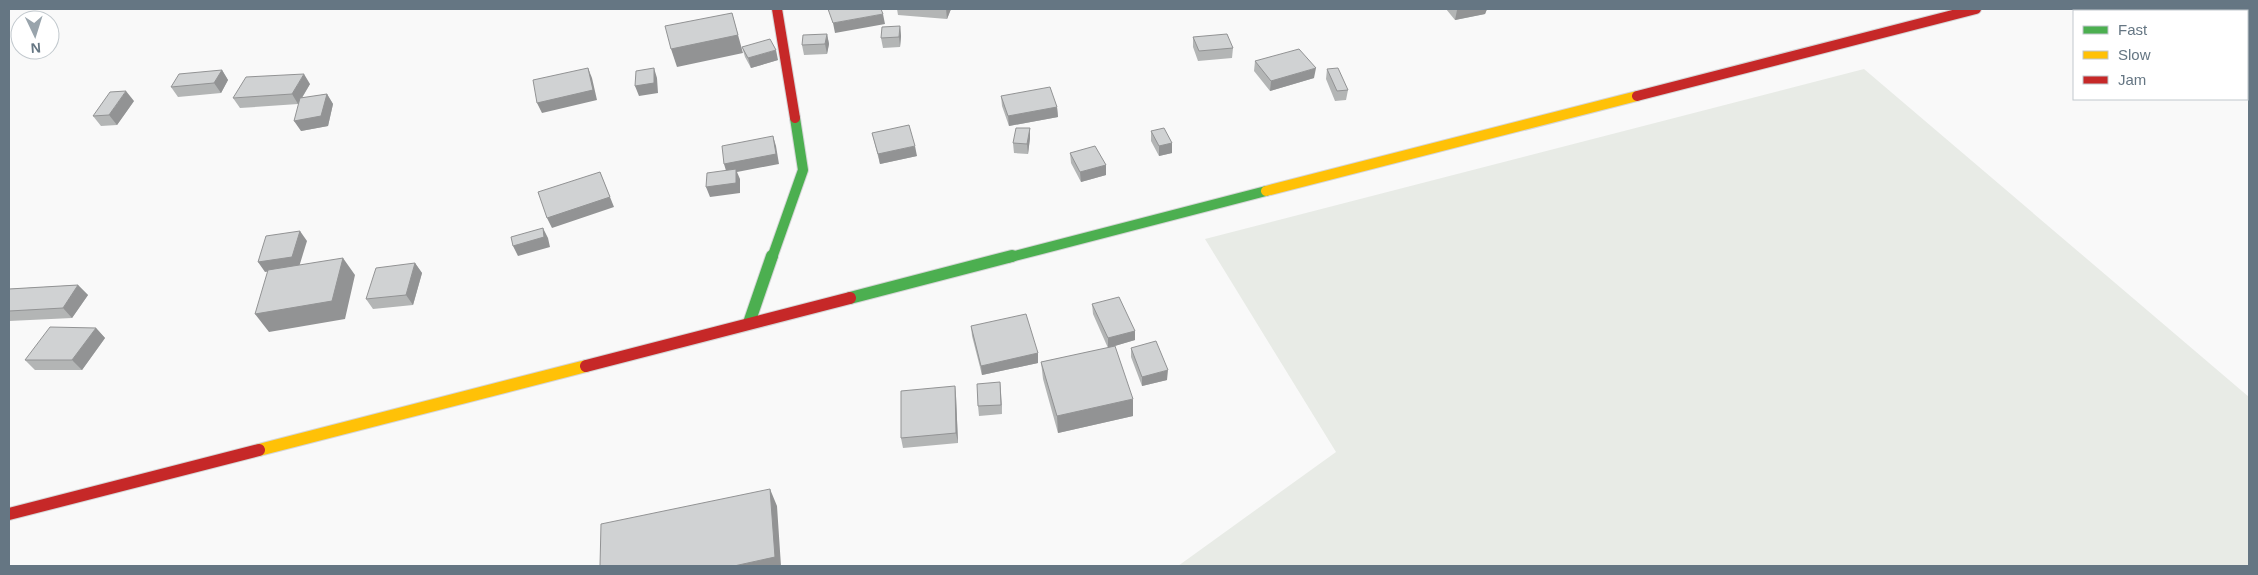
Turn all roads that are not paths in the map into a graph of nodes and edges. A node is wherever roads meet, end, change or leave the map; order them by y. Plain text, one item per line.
1 (777, 9) edge
2 (1976, 9) edge
3 (749, 323) junction
4 (9, 514) edge

1 - 3 main road
2 - 3 main road
3 - 4 main road

